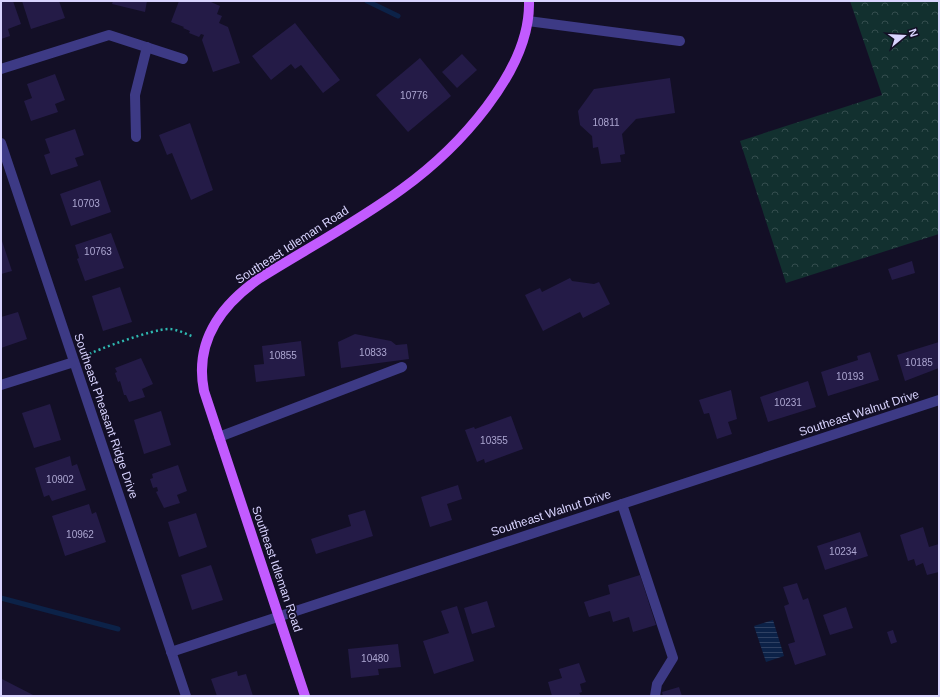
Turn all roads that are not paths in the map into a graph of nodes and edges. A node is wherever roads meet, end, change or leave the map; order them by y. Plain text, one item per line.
1 (529, 1) edge
2 (528, 21) junction
3 (680, 41) dead end
4 (147, 47) junction
5 (183, 59) dead end
6 (1, 69) edge
7 (136, 137) dead end
8 (1, 143) edge
9 (74, 362) junction
10 (402, 367) dead end
11 (1, 385) edge
12 (939, 400) edge
13 (219, 437) junction
14 (622, 504) junction
15 (279, 616) junction
16 (171, 652) junction
17 (186, 696) edge
18 (305, 696) edge
19 (655, 696) edge

1 - 2 main road, Southeast Idleman Road
2 - 3 street
2 - 13 main road, Southeast Idleman Road
4 - 5 street
4 - 6 street
4 - 7 street
8 - 9 street, Southeast Pheasant Ridge Drive
9 - 11 street
9 - 16 street, Southeast Pheasant Ridge Drive
10 - 13 street
12 - 14 street, Southeast Walnut Drive
13 - 15 main road, Southeast Idleman Road
14 - 15 street, Southeast Walnut Drive
14 - 19 street
15 - 16 street, Southeast Walnut Drive
15 - 18 main road, Southeast Idleman Road
16 - 17 street, Southeast Pheasant Ridge Drive

